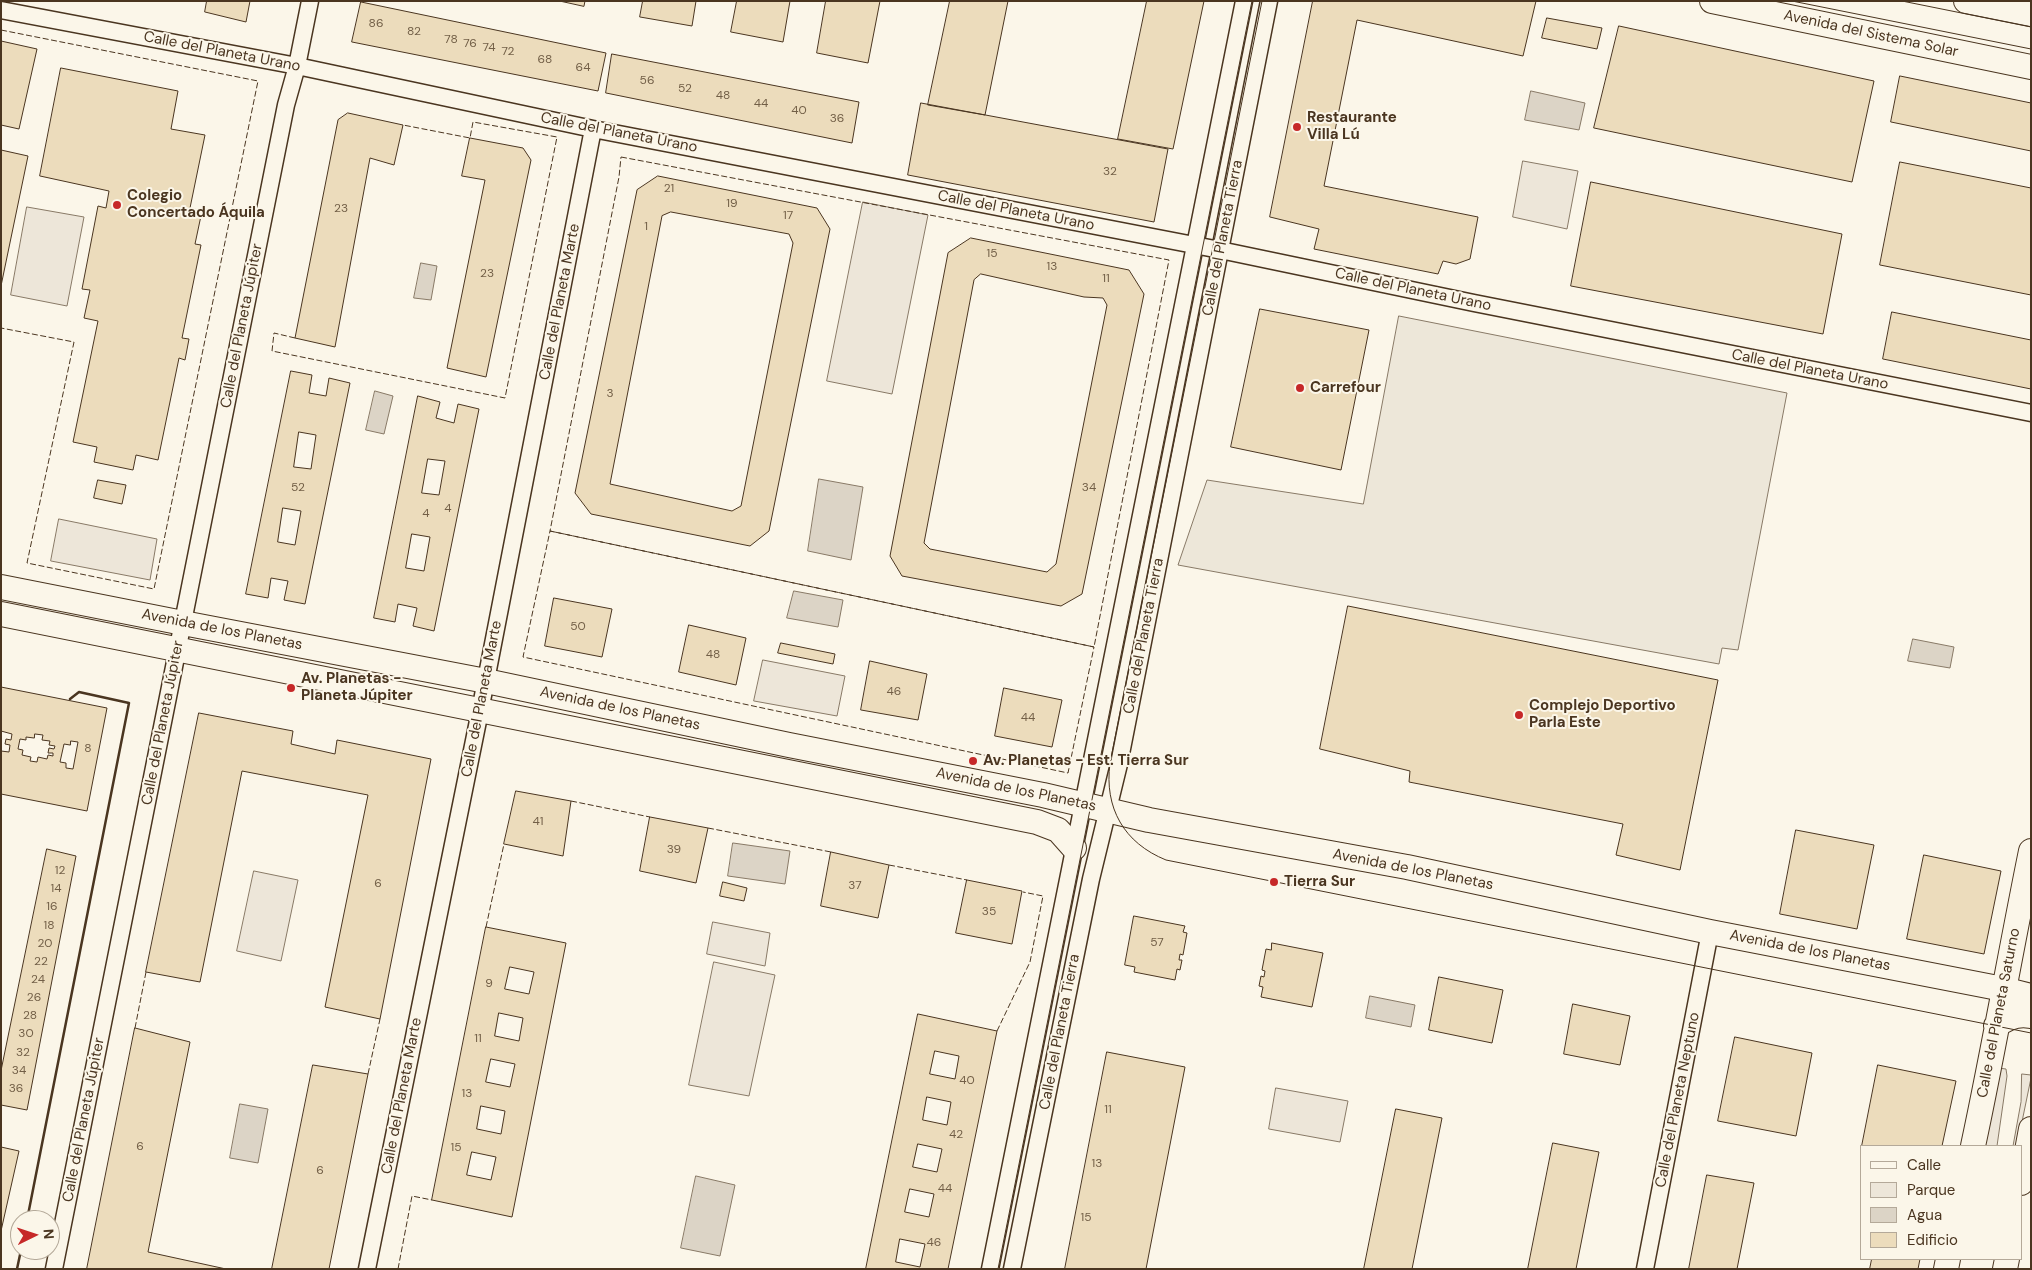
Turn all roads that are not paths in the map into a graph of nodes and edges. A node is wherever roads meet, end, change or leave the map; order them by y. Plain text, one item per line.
1 (310, 1) edge
2 (1244, 1) edge
3 (1269, 1) edge
4 (1712, 1) edge
5 (1966, 1) edge
6 (1, 10) edge
7 (2031, 14) edge
8 (297, 66) junction
9 (2031, 67) edge
10 (593, 129) junction
11 (1195, 245) junction
12 (1220, 250) junction
13 (2031, 414) edge
14 (1, 587) edge
15 (1, 614) edge
16 (183, 624) junction
17 (178, 650) junction
18 (486, 681) junction
19 (480, 711) junction
20 (1083, 803) junction
21 (1108, 809) junction
22 (1074, 848) junction
23 (2031, 851) edge
24 (1710, 932) junction
25 (2003, 989) junction
26 (2031, 996) edge
27 (2031, 1016) edge
28 (1996, 1026) junction
29 (2031, 1129) edge
30 (1972, 1145) edge
31 (2022, 1178) edge
32 (54, 1269) edge
33 (367, 1269) edge
34 (990, 1269) edge
35 (1012, 1269) edge
36 (1645, 1269) edge

1 - 8 street, Calle del Planeta Júpiter
2 - 11 street, Calle del Planeta Tierra
3 - 12 street, Calle del Planeta Tierra
4 - 9 street, Avenida del Sistema Solar
5 - 7 street
6 - 8 street, Calle del Planeta Urano
8 - 10 street, Calle del Planeta Urano
8 - 16 street, Calle del Planeta Júpiter
10 - 11 street, Calle del Planeta Urano
10 - 18 street, Calle del Planeta Marte
11 - 12 street, Calle del Planeta Urano
11 - 20 street, Calle del Planeta Tierra
12 - 13 street, Calle del Planeta Urano
12 - 21 street, Calle del Planeta Tierra
14 - 16 street, Avenida de los Planetas
15 - 17 street, Avenida de los Planetas
16 - 17 street, Calle del Planeta Júpiter
16 - 18 street, Avenida de los Planetas
17 - 19 street, Avenida de los Planetas
17 - 32 street, Calle del Planeta Júpiter
18 - 19 street, Calle del Planeta Marte
18 - 20 street, Avenida de los Planetas
19 - 22 street, Avenida de los Planetas
19 - 33 street, Calle del Planeta Marte
20 - 21 street, Avenida de los Planetas
20 - 22 street, Calle del Planeta Tierra
21 - 24 street, Avenida de los Planetas
21 - 35 street, Calle del Planeta Tierra
22 - 34 street, Calle del Planeta Tierra
23 - 25 street, Calle del Planeta Saturno
24 - 25 street, Avenida de los Planetas
24 - 36 street, Calle del Planeta Neptuno
25 - 26 street, Avenida de los Planetas
25 - 28 street, Calle del Planeta Saturno
27 - 28 street
28 - 30 street, Calle del Planeta Saturno
29 - 31 street

